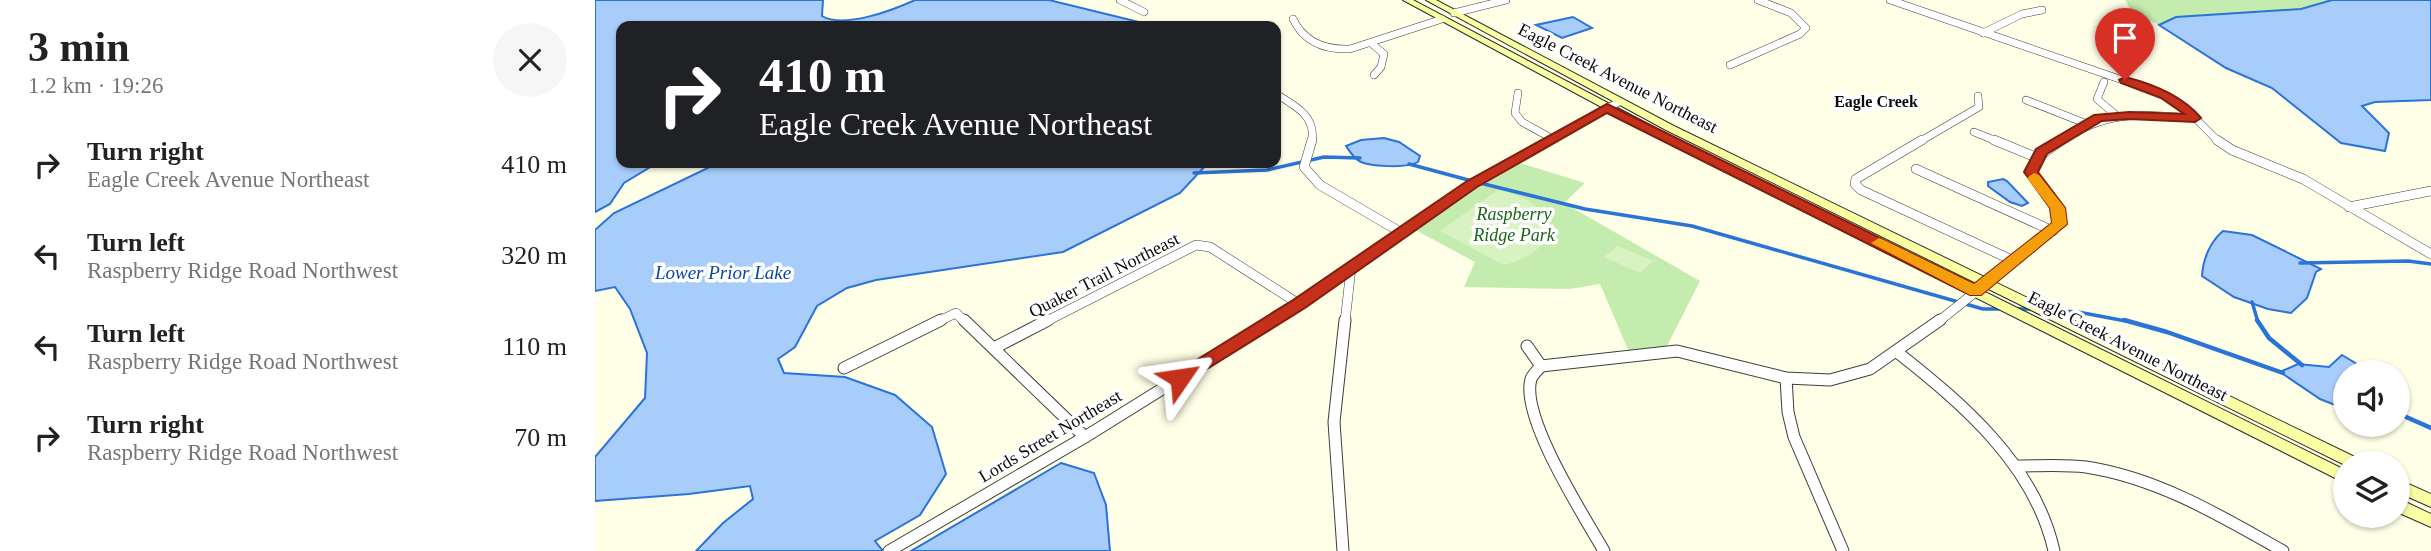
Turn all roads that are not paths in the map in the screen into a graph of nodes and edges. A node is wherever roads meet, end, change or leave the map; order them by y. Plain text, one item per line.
1 (1120, 0) edge
2 (1408, 0) edge
3 (1430, 0) edge
4 (1506, 0) edge
5 (1758, 0) edge
6 (1890, 0) edge
7 (2042, 10) dead end
8 (1144, 12) dead end
9 (1454, 13) junction
10 (1293, 19) dead end
11 (1442, 19) junction
12 (1983, 33) junction
13 (1371, 43) junction
14 (1507, 43) junction
15 (1730, 65) dead end
16 (1374, 75) dead end
17 (2104, 82) dead end
18 (1517, 93) dead end
19 (1978, 96) dead end
20 (1281, 97) edge
21 (2026, 100) dead end
22 (1613, 105) junction
23 (2117, 116) junction
24 (2195, 118) junction
25 (2087, 124) junction
26 (1974, 132) dead end
27 (1551, 138) junction
28 (2038, 158) junction
29 (1916, 169) dead end
30 (2431, 191) edge
31 (2349, 207) junction
32 (2053, 232) junction
33 (1402, 233) junction
34 (2431, 254) edge
35 (2014, 261) junction
36 (1351, 268) junction
37 (1982, 287) junction
38 (1299, 304) junction
39 (1527, 346) dead end
40 (994, 348) junction
41 (1897, 352) junction
42 (1541, 366) junction
43 (844, 368) dead end
44 (1786, 378) junction
45 (1085, 437) junction
46 (2333, 453) edge
47 (2016, 466) junction
48 (2333, 471) edge
49 (2410, 491) edge
50 (2431, 501) edge
51 (2410, 510) edge
52 (2431, 521) edge
53 (889, 551) edge
54 (1343, 551) edge
55 (1604, 551) edge
56 (1843, 551) edge
57 (2054, 551) edge
58 (2283, 551) edge

1 - 8 street
2 - 11 main road, Eagle Creek Avenue Northeast
3 - 9 main road, Eagle Creek Avenue Northeast
4 - 9 street
5 - 15 street
6 - 12 street
7 - 12 street
9 - 14 main road, Eagle Creek Avenue Northeast
10 - 13 street
11 - 13 street
11 - 14 main road
11 - 22 main road, Eagle Creek Avenue Northeast
12 - 24 street
13 - 16 street
14 - 22 main road, Eagle Creek Avenue Northeast
17 - 23 street
18 - 27 street
19 - 35 street
20 - 33 street
21 - 25 street
22 - 27 street, Lords Street Northeast
22 - 37 main road, Eagle Creek Avenue Northeast
23 - 24 street
23 - 25 street
24 - 31 street
25 - 28 street
26 - 28 street
27 - 33 street, Lords Street Northeast
28 - 32 street
29 - 32 street
30 - 31 street
31 - 34 street
32 - 35 street
33 - 36 street, Lords Street Northeast
35 - 37 street
36 - 38 street, Lords Street Northeast
36 - 54 street
37 - 41 street
37 - 46 main road, Eagle Creek Avenue Northeast
37 - 48 main road, Eagle Creek Avenue Northeast
38 - 40 street, Quaker Trail Northeast
38 - 45 street, Lords Street Northeast
39 - 42 street
40 - 43 street
40 - 45 street
41 - 44 street
41 - 47 street
42 - 44 street
42 - 55 street
44 - 56 street
45 - 53 street, Lords Street Northeast
47 - 57 street
47 - 58 street
49 - 50 main road
51 - 52 main road

